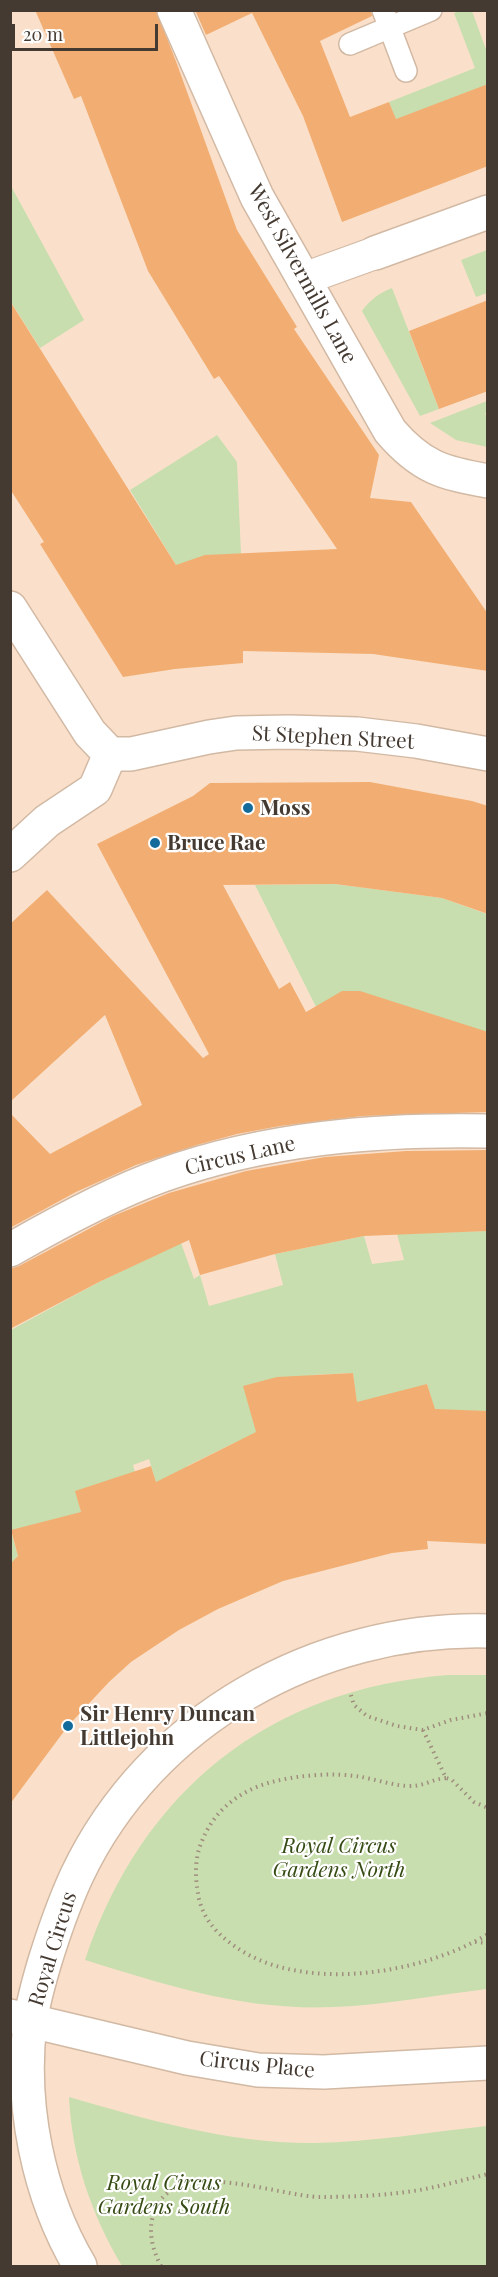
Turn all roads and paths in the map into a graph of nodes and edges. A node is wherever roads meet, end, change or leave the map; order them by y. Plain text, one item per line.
1 (174, 10) edge
2 (431, 10) edge
3 (386, 19) edge
4 (350, 44) dead end
5 (406, 71) dead end
6 (488, 212) edge
7 (375, 253) joint
8 (303, 279) junction
9 (488, 481) edge
10 (10, 608) edge
11 (110, 754) junction
12 (488, 754) edge
13 (10, 855) edge
14 (488, 1131) edge
15 (10, 1250) edge
16 (488, 1632) edge
17 (350, 1692) dead end
18 (488, 1713) edge
19 (423, 1730) junction
20 (446, 1778) junction
21 (488, 1808) edge
22 (488, 1934) edge
23 (474, 1942) junction
24 (488, 1943) edge
25 (20, 2019) edge
26 (488, 2063) edge
27 (488, 2174) edge
28 (80, 2266) edge
29 (161, 2266) edge

1 - 8 street, West Silvermills Lane
2 - 3 lane
3 - 4 lane
3 - 5 lane
6 - 7 street
7 - 8 street
8 - 9 street, West Silvermills Lane
10 - 11 street
11 - 12 street, St Stephen Street
11 - 13 street
14 - 15 street, Circus Lane
16 - 25 street, Royal Circus
17 - 19 path
18 - 19 path
19 - 20 path
20 - 21 path
20 - 23 path
22 - 23 path
23 - 24 path
25 - 26 street, Circus Place
25 - 28 street, Royal Circus
27 - 29 path

